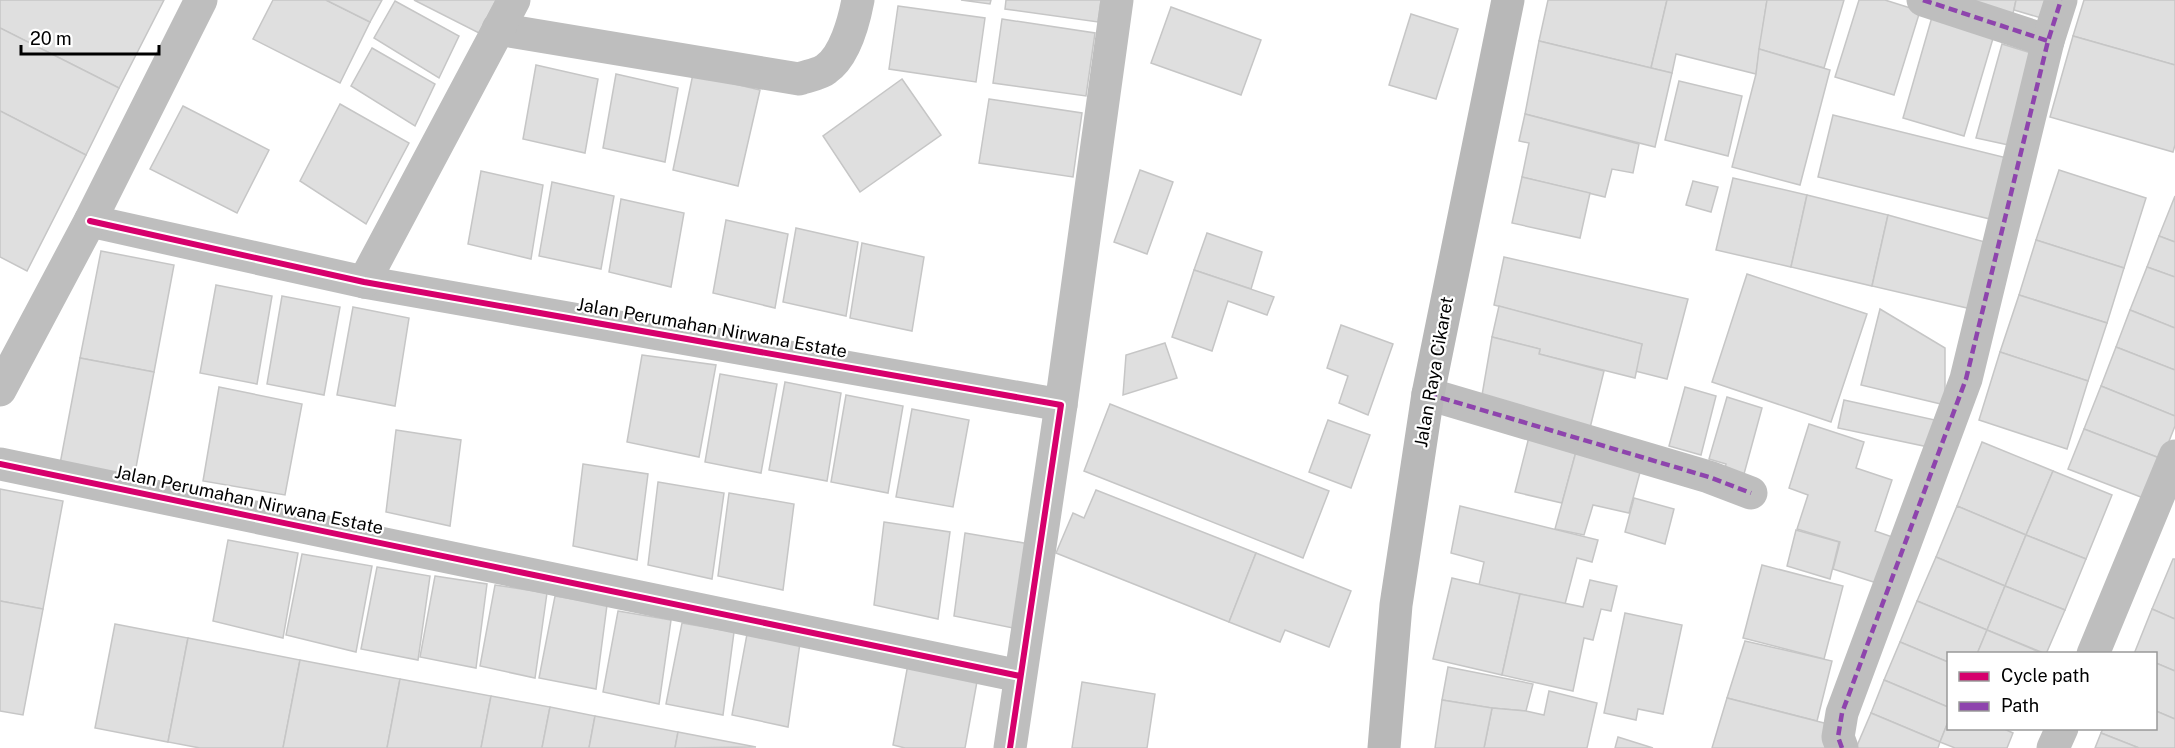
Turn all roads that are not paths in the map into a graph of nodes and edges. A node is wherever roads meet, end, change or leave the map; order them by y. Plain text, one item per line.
1 (201, 0) edge
2 (514, 0) edge
3 (858, 0) edge
4 (1117, 0) edge
5 (1508, 0) edge
6 (1923, 0) edge
7 (2061, 0) edge
8 (498, 29) junction
9 (2048, 41) junction
10 (90, 221) junction
11 (364, 282) junction
12 (0, 390) edge
13 (1428, 394) junction
14 (1061, 405) junction
15 (0, 464) edge
16 (2171, 475) edge
17 (1751, 493) dead end
18 (2094, 652) edge
19 (1020, 676) junction
20 (2062, 730) edge
21 (1010, 748) edge
22 (1384, 748) edge
23 (1842, 748) edge
24 (2054, 748) edge

1 - 10 street
2 - 8 street
3 - 8 street
4 - 14 street
5 - 13 main road, Jalan Raya Cikaret
6 - 9 street
7 - 9 street
8 - 11 street
9 - 23 street
10 - 11 street, Jalan Perumahan Nirwana Estate
10 - 12 street
11 - 14 street, Jalan Perumahan Nirwana Estate
13 - 17 street
13 - 22 main road, Jalan Raya Cikaret
14 - 19 street
15 - 19 street, Jalan Perumahan Nirwana Estate
16 - 18 street
19 - 21 street
20 - 24 street

